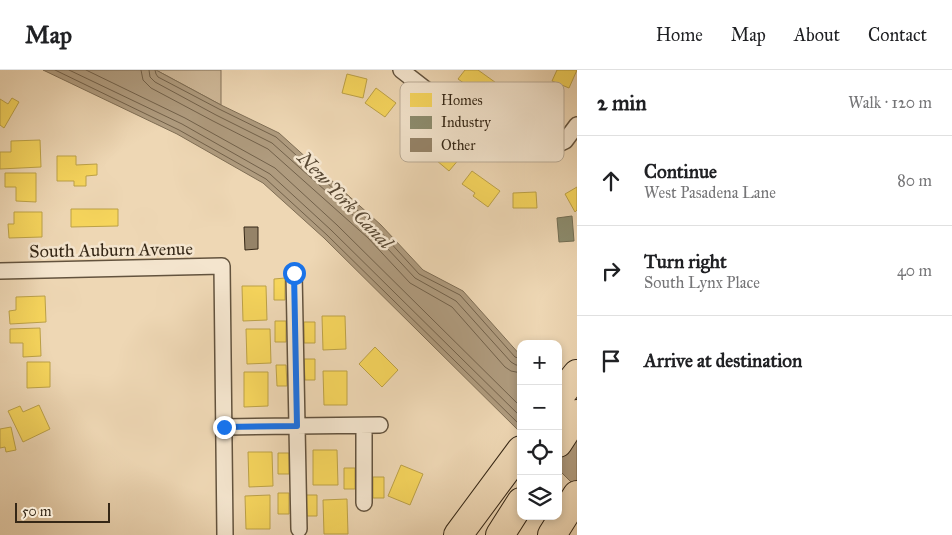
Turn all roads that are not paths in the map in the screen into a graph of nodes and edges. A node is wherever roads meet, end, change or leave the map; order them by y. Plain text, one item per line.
1 (402, 70) edge
2 (417, 82) edge
3 (577, 125) edge
4 (564, 141) edge
5 (0, 271) edge
6 (294, 273) dead end
7 (577, 414) edge
8 (380, 425) dead end
9 (297, 426) junction
10 (364, 426) junction
11 (224, 427) junction
12 (562, 437) edge
13 (517, 455) edge
14 (574, 500) edge
15 (364, 503) dead end
16 (517, 508) edge
17 (299, 529) dead end
18 (226, 535) edge
19 (458, 535) edge
20 (500, 535) edge
21 (552, 535) edge

1 - 2 street
3 - 4 street
5 - 11 street, South Auburn Avenue
6 - 9 street
7 - 12 highway
8 - 10 street
9 - 10 street
9 - 11 street
9 - 17 street
10 - 15 street
11 - 18 street
13 - 19 highway
14 - 21 highway
16 - 20 highway

